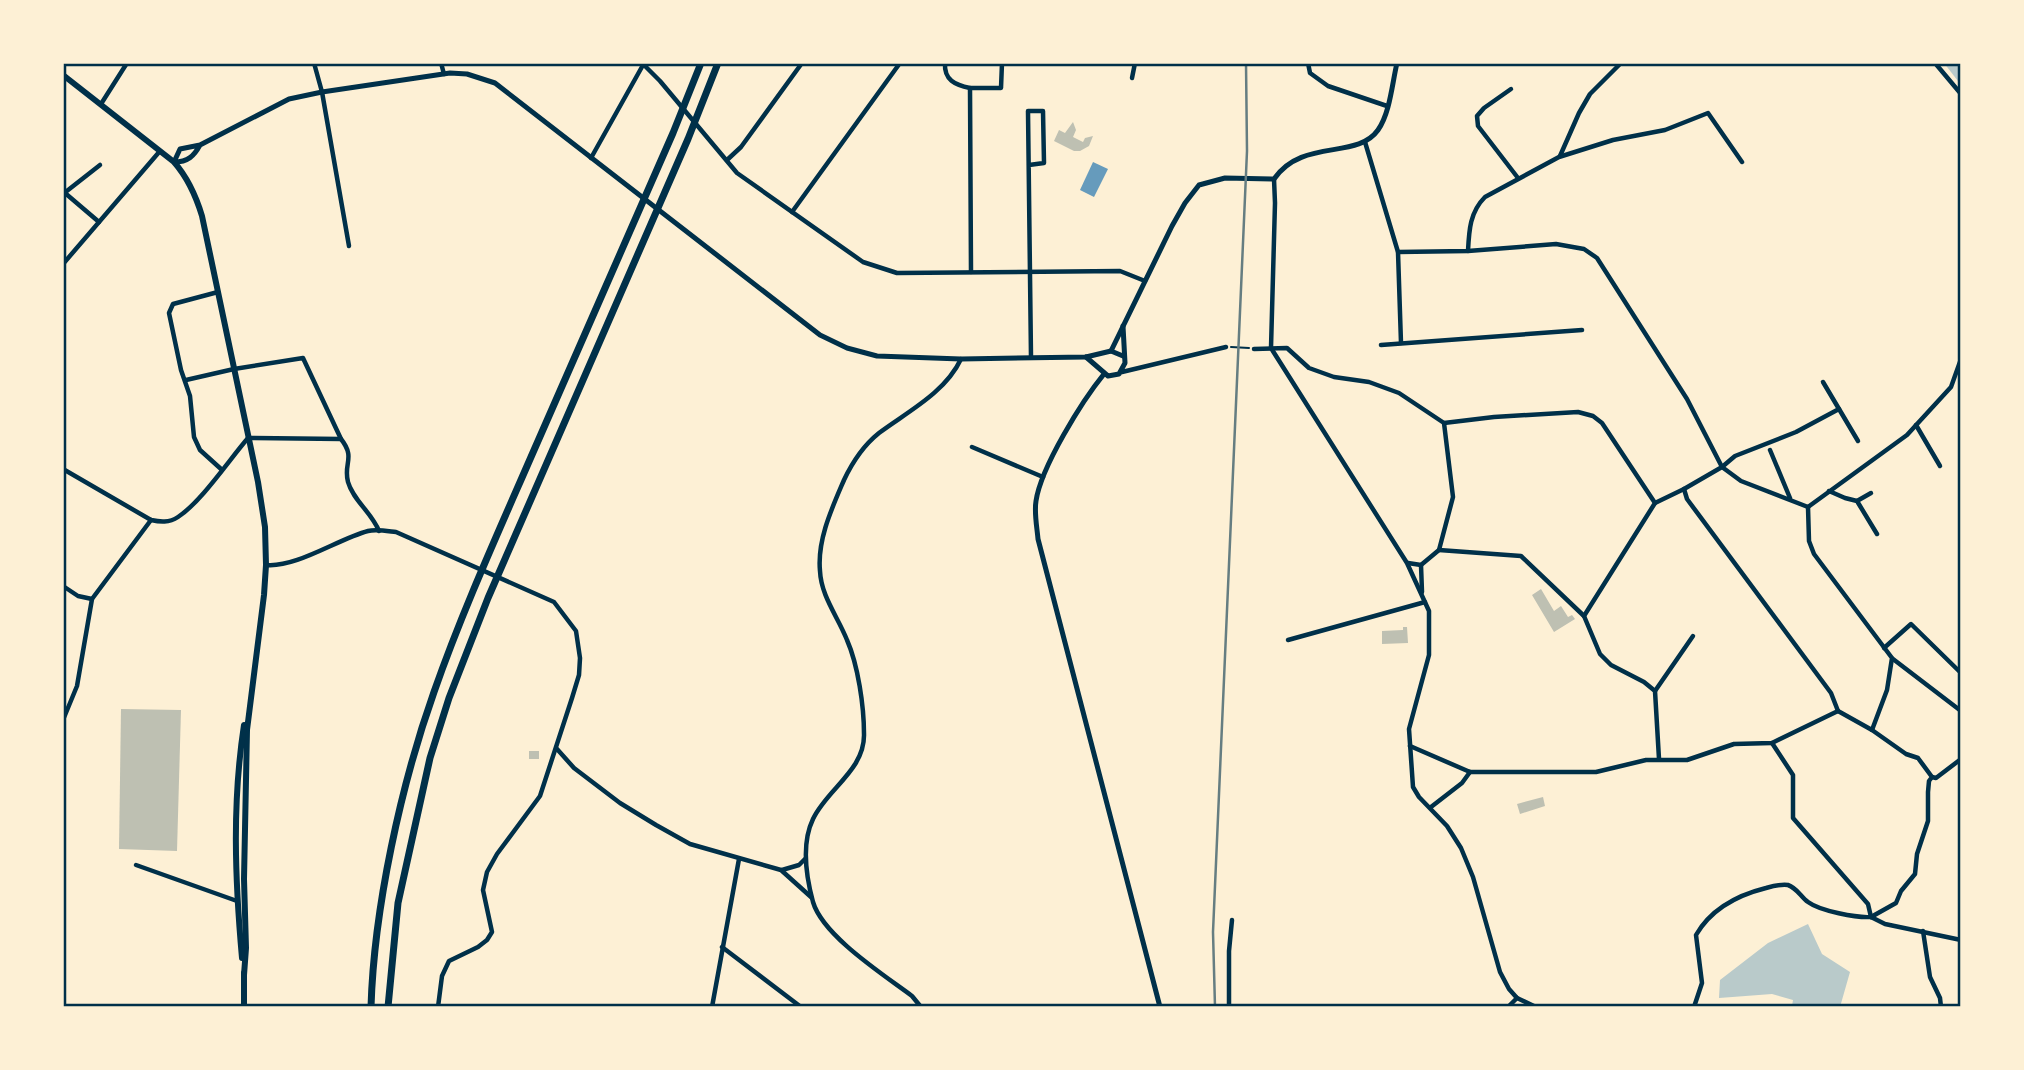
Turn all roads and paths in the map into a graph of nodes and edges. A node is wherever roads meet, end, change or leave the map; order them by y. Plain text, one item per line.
1 (127, 63) edge
2 (314, 63) edge
3 (441, 63) edge
4 (701, 63) edge
5 (718, 63) edge
6 (802, 63) edge
7 (900, 63) edge
8 (945, 63) edge
9 (1002, 63) edge
10 (1135, 63) edge
11 (1308, 63) edge
12 (1397, 63) edge
13 (1621, 63) edge
14 (1936, 63) edge
15 (642, 64) edge
16 (444, 74) junction
17 (63, 75) edge
18 (1132, 78) dead end
19 (970, 88) junction
20 (1511, 89) dead end
21 (322, 92) junction
22 (1961, 94) edge
23 (101, 104) junction
24 (1387, 106) junction
25 (1365, 142) junction
26 (201, 145) junction
27 (161, 150) junction
28 (1559, 157) junction
29 (591, 158) junction
30 (727, 160) junction
31 (174, 162) junction
32 (1742, 162) dead end
33 (1029, 164) junction
34 (100, 165) dead end
35 (1518, 178) junction
36 (1274, 179) junction
37 (64, 194) edge
38 (792, 212) junction
39 (99, 222) junction
40 (349, 246) dead end
41 (1468, 251) junction
42 (1398, 252) junction
43 (63, 264) edge
44 (971, 272) junction
45 (1030, 272) junction
46 (1145, 281) junction
47 (218, 292) junction
48 (1123, 324) junction
49 (1582, 330) dead end
50 (1401, 343) junction
51 (1381, 345) dead end
52 (1226, 347) joint
53 (1271, 348) junction
54 (1255, 349) joint
55 (1108, 352) junction
56 (1123, 356) junction
57 (1031, 357) junction
58 (1086, 357) junction
59 (961, 359) junction
60 (1961, 359) edge
61 (234, 369) junction
62 (1102, 371) junction
63 (1122, 372) junction
64 (186, 380) junction
65 (1823, 382) dead end
66 (1839, 409) junction
67 (1444, 423) junction
68 (1916, 425) junction
69 (248, 438) junction
70 (341, 439) junction
71 (1858, 441) dead end
72 (972, 447) dead end
73 (1770, 450) dead end
74 (1940, 466) dead end
75 (1722, 467) junction
76 (63, 469) edge
77 (221, 469) junction
78 (1043, 477) junction
79 (1684, 489) junction
80 (1829, 491) junction
81 (1871, 493) dead end
82 (1791, 499) junction
83 (1857, 501) junction
84 (1655, 503) junction
85 (1808, 507) junction
86 (151, 520) junction
87 (379, 531) junction
88 (1877, 534) dead end
89 (1439, 550) junction
90 (1407, 563) junction
91 (266, 565) junction
92 (1421, 565) junction
93 (63, 586) edge
94 (92, 599) junction
95 (1424, 599) junction
96 (1584, 616) junction
97 (1693, 636) dead end
98 (1288, 640) dead end
99 (1884, 648) junction
100 (1892, 659) junction
101 (1961, 673) edge
102 (1655, 691) junction
103 (250, 699) junction
104 (1838, 711) junction
105 (1961, 711) edge
106 (63, 720) edge
107 (1872, 730) junction
108 (1772, 743) junction
109 (1410, 746) junction
110 (557, 749) junction
111 (1659, 759) junction
112 (1961, 759) edge
113 (1470, 772) junction
114 (1933, 777) junction
115 (1431, 807) junction
116 (806, 857) junction
117 (739, 859) junction
118 (136, 865) dead end
119 (781, 870) junction
120 (812, 898) junction
121 (237, 901) junction
122 (1871, 917) junction
123 (1232, 920) dead end
124 (1923, 931) junction
125 (1961, 940) edge
126 (722, 947) junction
127 (244, 975) junction
128 (1517, 998) junction
129 (244, 1007) edge
130 (371, 1007) edge
131 (388, 1007) edge
132 (438, 1007) edge
133 (712, 1007) edge
134 (801, 1007) edge
135 (921, 1007) edge
136 (1160, 1007) edge
137 (1229, 1007) edge
138 (1508, 1007) edge
139 (1536, 1007) edge
140 (1694, 1007) edge
141 (1941, 1007) edge

1 - 23 street
2 - 21 street
3 - 16 street
4 - 130 highway
5 - 131 highway
6 - 30 street
7 - 38 street
8 - 19 street
9 - 19 street
10 - 18 street
11 - 24 street
12 - 24 street
13 - 28 street
14 - 22 street
15 - 29 street
15 - 30 street
16 - 21 street
16 - 29 street
17 - 23 main road
19 - 44 street
20 - 35 street
21 - 26 street
21 - 40 street
23 - 27 main road
24 - 25 street
25 - 36 street
25 - 42 street
26 - 31 street
26 - 31 street
27 - 31 main road
27 - 39 street
28 - 32 street
28 - 35 street
29 - 59 street
30 - 38 street
31 - 47 main road
33 - 33 street
33 - 45 street
34 - 37 street
35 - 41 street
36 - 46 street
36 - 53 street
37 - 39 street
38 - 44 street
39 - 43 street
41 - 42 street
41 - 75 street
42 - 50 street
44 - 45 street
45 - 46 street
45 - 57 street
46 - 48 street
47 - 61 main road
47 - 64 street
48 - 55 street
48 - 56 street
49 - 50 street
50 - 51 street
52 - 54 path
52 - 63 street
53 - 54 street
53 - 67 street
53 - 90 street
55 - 56 street
55 - 58 street
55 - 62 street
56 - 63 street
57 - 58 street
57 - 59 street
58 - 62 street
59 - 116 street
60 - 68 street
61 - 64 street
61 - 69 main road
61 - 70 street
62 - 63 street
62 - 78 street
64 - 77 street
65 - 66 street
66 - 71 street
66 - 75 street
67 - 84 street
67 - 89 street
68 - 74 street
68 - 80 street
69 - 70 street
69 - 77 street
69 - 91 main road
70 - 87 street
72 - 78 street
73 - 82 street
75 - 79 street
75 - 82 street
76 - 86 street
77 - 86 street
78 - 136 street
79 - 84 street
79 - 104 street
80 - 83 street
80 - 85 street
81 - 83 street
82 - 85 street
83 - 88 street
84 - 96 street
85 - 99 street
86 - 94 street
87 - 91 street
87 - 110 street
89 - 92 street
89 - 96 street
90 - 92 street
90 - 95 street
91 - 103 main road
92 - 95 street
93 - 94 street
94 - 106 street
95 - 98 street
95 - 109 street
96 - 102 street
97 - 102 street
99 - 100 street
99 - 101 street
100 - 105 street
100 - 107 street
102 - 111 street
103 - 121 main road
103 - 127 main road
104 - 107 street
104 - 108 street
107 - 114 street
108 - 111 street
108 - 122 street
109 - 113 street
109 - 115 street
110 - 117 street
110 - 132 street
111 - 113 street
112 - 114 street
113 - 115 street
114 - 122 street
115 - 128 street
116 - 119 street
116 - 120 street
117 - 119 street
117 - 126 street
118 - 121 street
119 - 120 street
120 - 135 street
121 - 127 main road
122 - 124 street
122 - 140 street
123 - 137 street
124 - 125 street
124 - 141 street
126 - 133 street
126 - 134 street
127 - 129 main road
128 - 138 street
128 - 139 street

